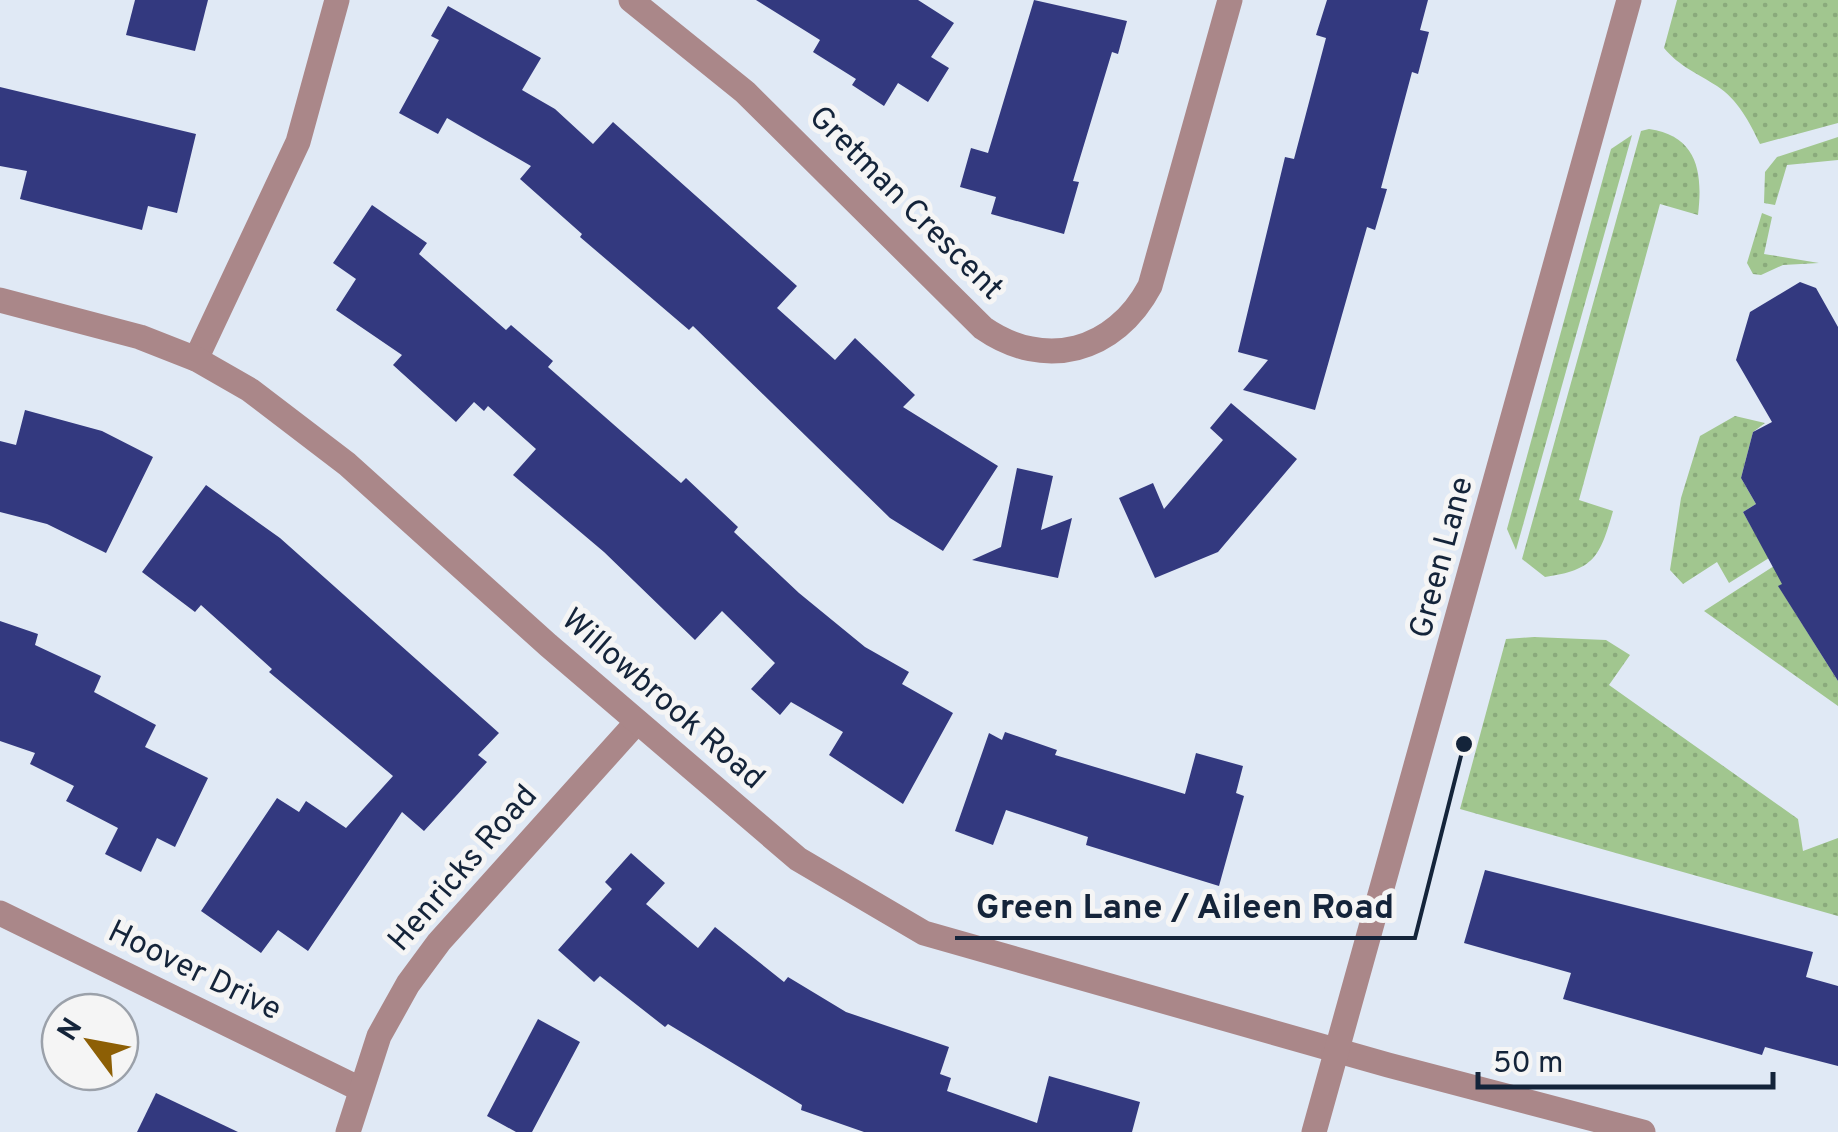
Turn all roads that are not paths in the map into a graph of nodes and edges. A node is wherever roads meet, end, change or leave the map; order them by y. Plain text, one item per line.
1 (337, 0) edge
2 (630, 0) edge
3 (1230, 0) edge
4 (1629, 0) edge
5 (0, 300) edge
6 (196, 359) junction
7 (637, 722) junction
8 (0, 914) edge
9 (1338, 1051) junction
10 (360, 1089) junction
11 (348, 1132) edge
12 (1314, 1132) edge
13 (1643, 1132) edge

1 - 6 street
2 - 3 street, Gretman Crescent
4 - 9 street, Green Lane
5 - 6 street, Willowbrook Road
6 - 7 street, Willowbrook Road
7 - 9 street, Willowbrook Road
7 - 10 street, Henricks Road
8 - 10 street, Hoover Drive
9 - 12 street, Green Lane
9 - 13 street, Willowbrook Road
10 - 11 street, Henricks Road

